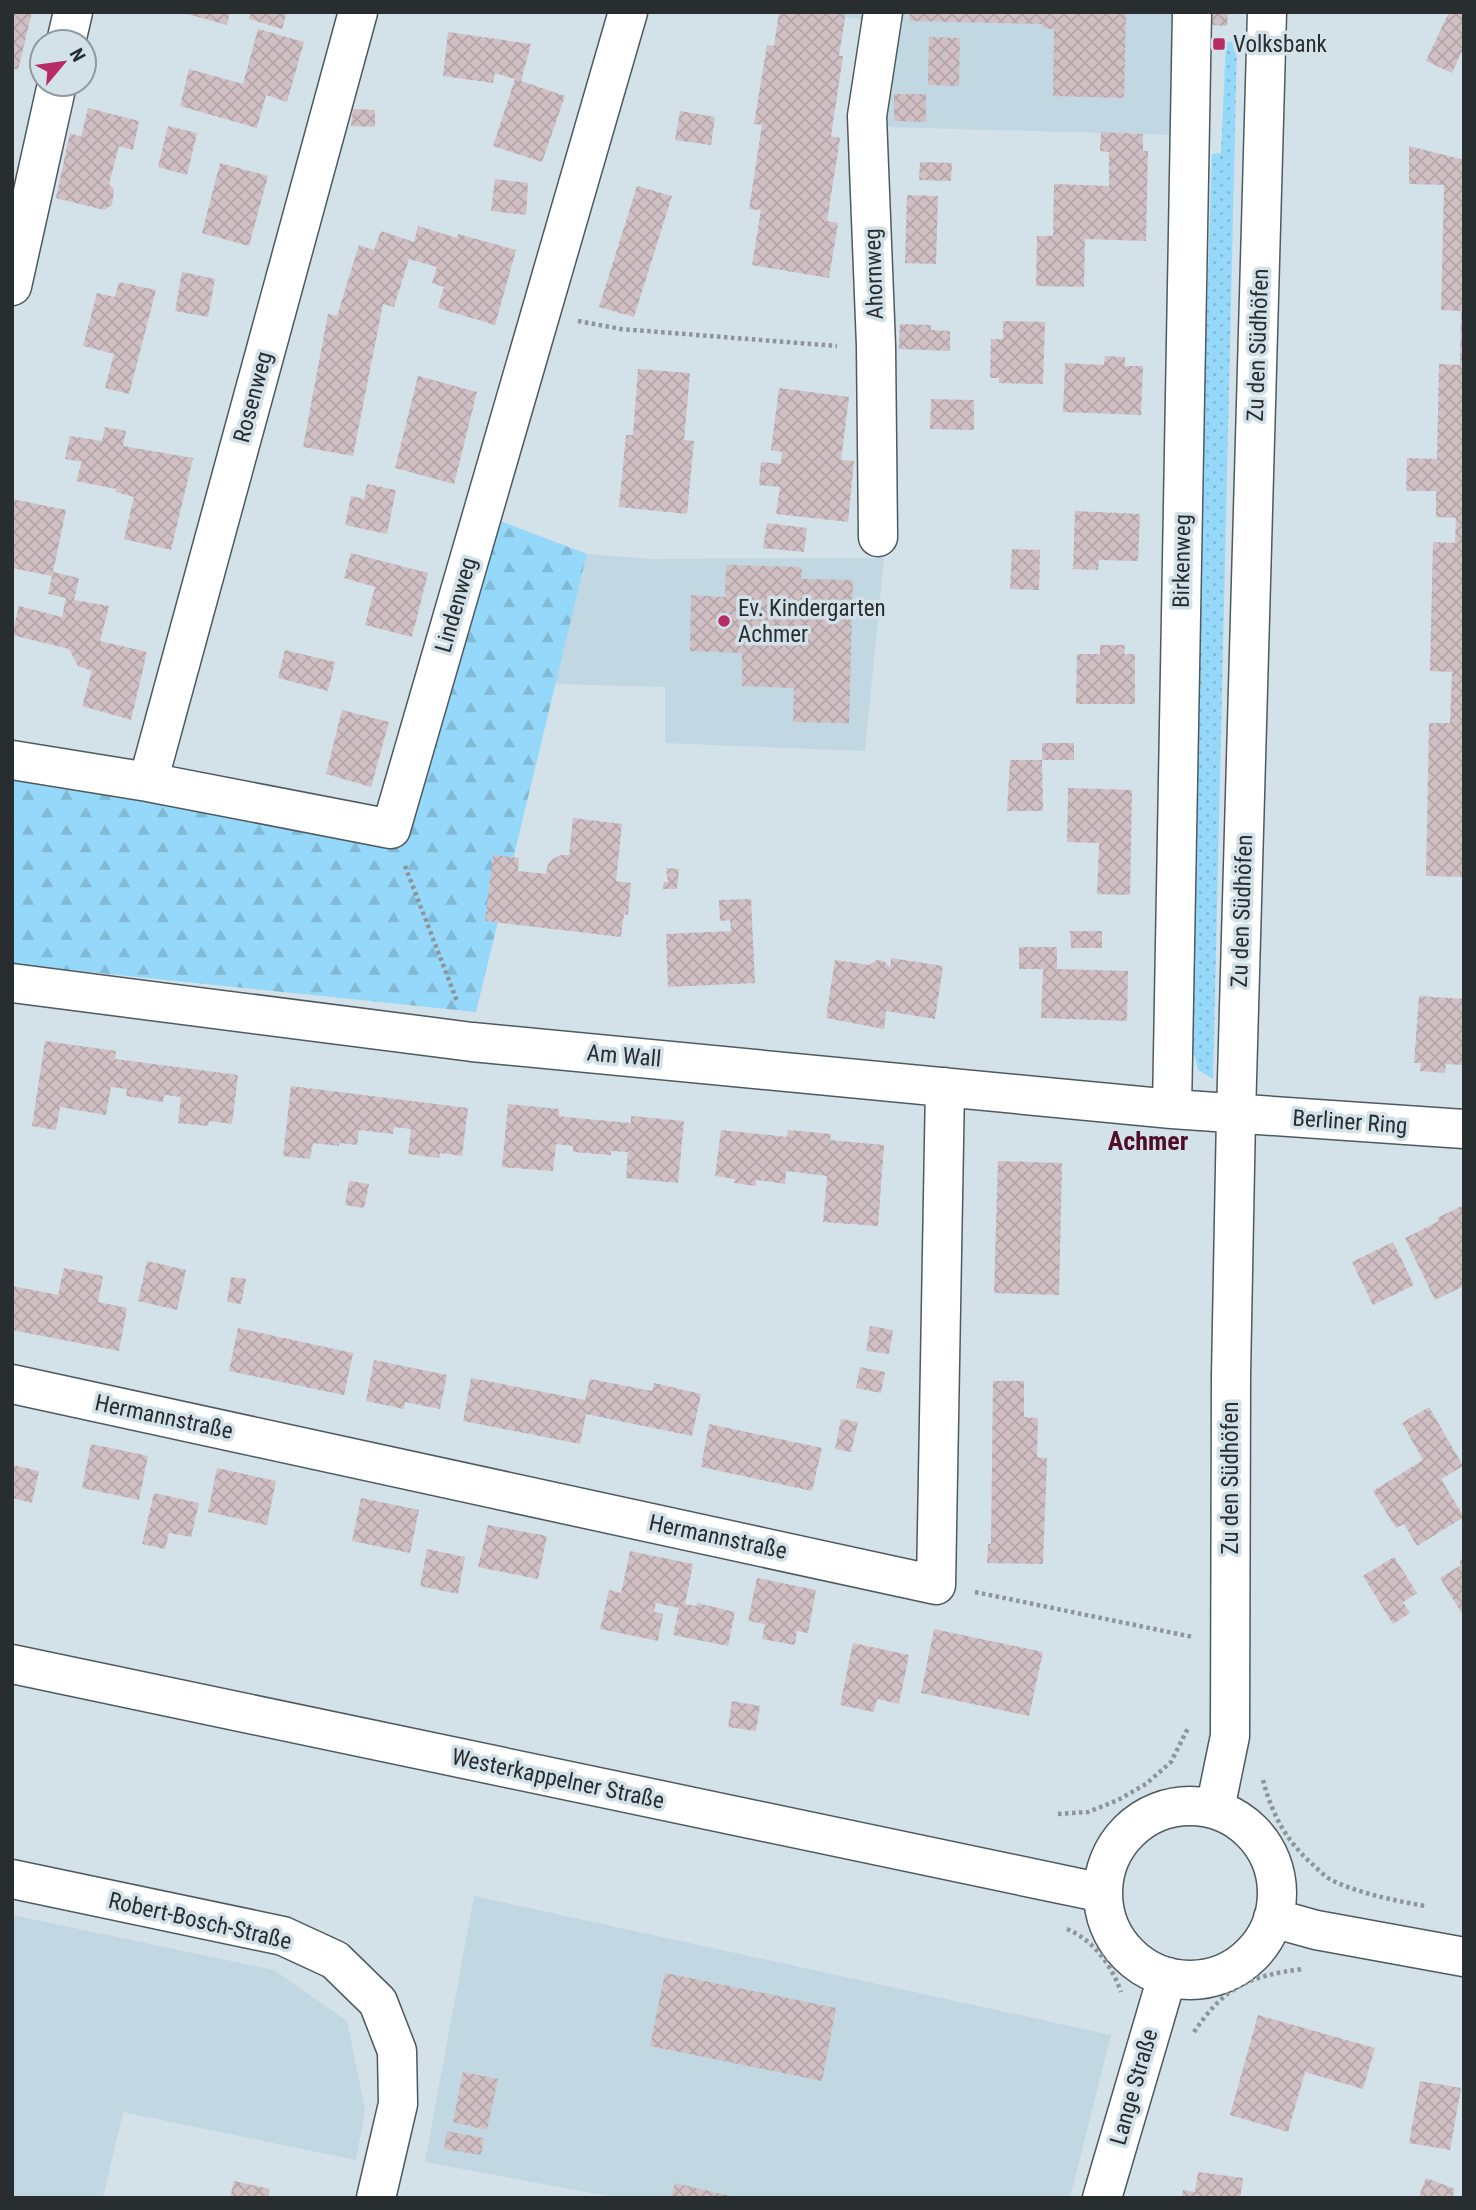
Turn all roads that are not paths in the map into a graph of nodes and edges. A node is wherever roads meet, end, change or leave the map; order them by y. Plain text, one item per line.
1 (358, 12) edge
2 (628, 12) edge
3 (883, 12) edge
4 (1192, 12) edge
5 (1267, 12) edge
6 (54, 98) edge
7 (12, 286) edge
8 (878, 537) dead end
9 (12, 760) edge
10 (148, 782) junction
11 (12, 983) edge
12 (946, 1087) junction
13 (1172, 1109) junction
14 (1236, 1115) junction
15 (1464, 1129) edge
16 (12, 1384) edge
17 (12, 1664) edge
18 (1215, 1809) junction
19 (12, 1880) edge
20 (1103, 1893) junction
21 (1273, 1918) junction
22 (1464, 1957) edge
23 (1167, 1977) junction
24 (376, 2198) edge
25 (1101, 2198) edge

1 - 10 street, Rosenweg
2 - 10 street, Lindenweg
3 - 8 street, Ahornweg
4 - 13 street, Birkenweg
5 - 14 street, Zu den Südhöfen
6 - 7 street
9 - 10 street
11 - 12 street, Am Wall
12 - 13 street, Am Wall
12 - 16 street, Hermannstraße
13 - 14 street, Am Wall
14 - 15 street, Berliner Ring
14 - 18 street, Zu den Südhöfen
17 - 20 street, Westerkappelner Straße
18 - 20 street
18 - 21 street
19 - 24 street, Robert-Bosch-Straße
20 - 23 street
21 - 22 street
21 - 23 street
23 - 25 street, Lange Straße

